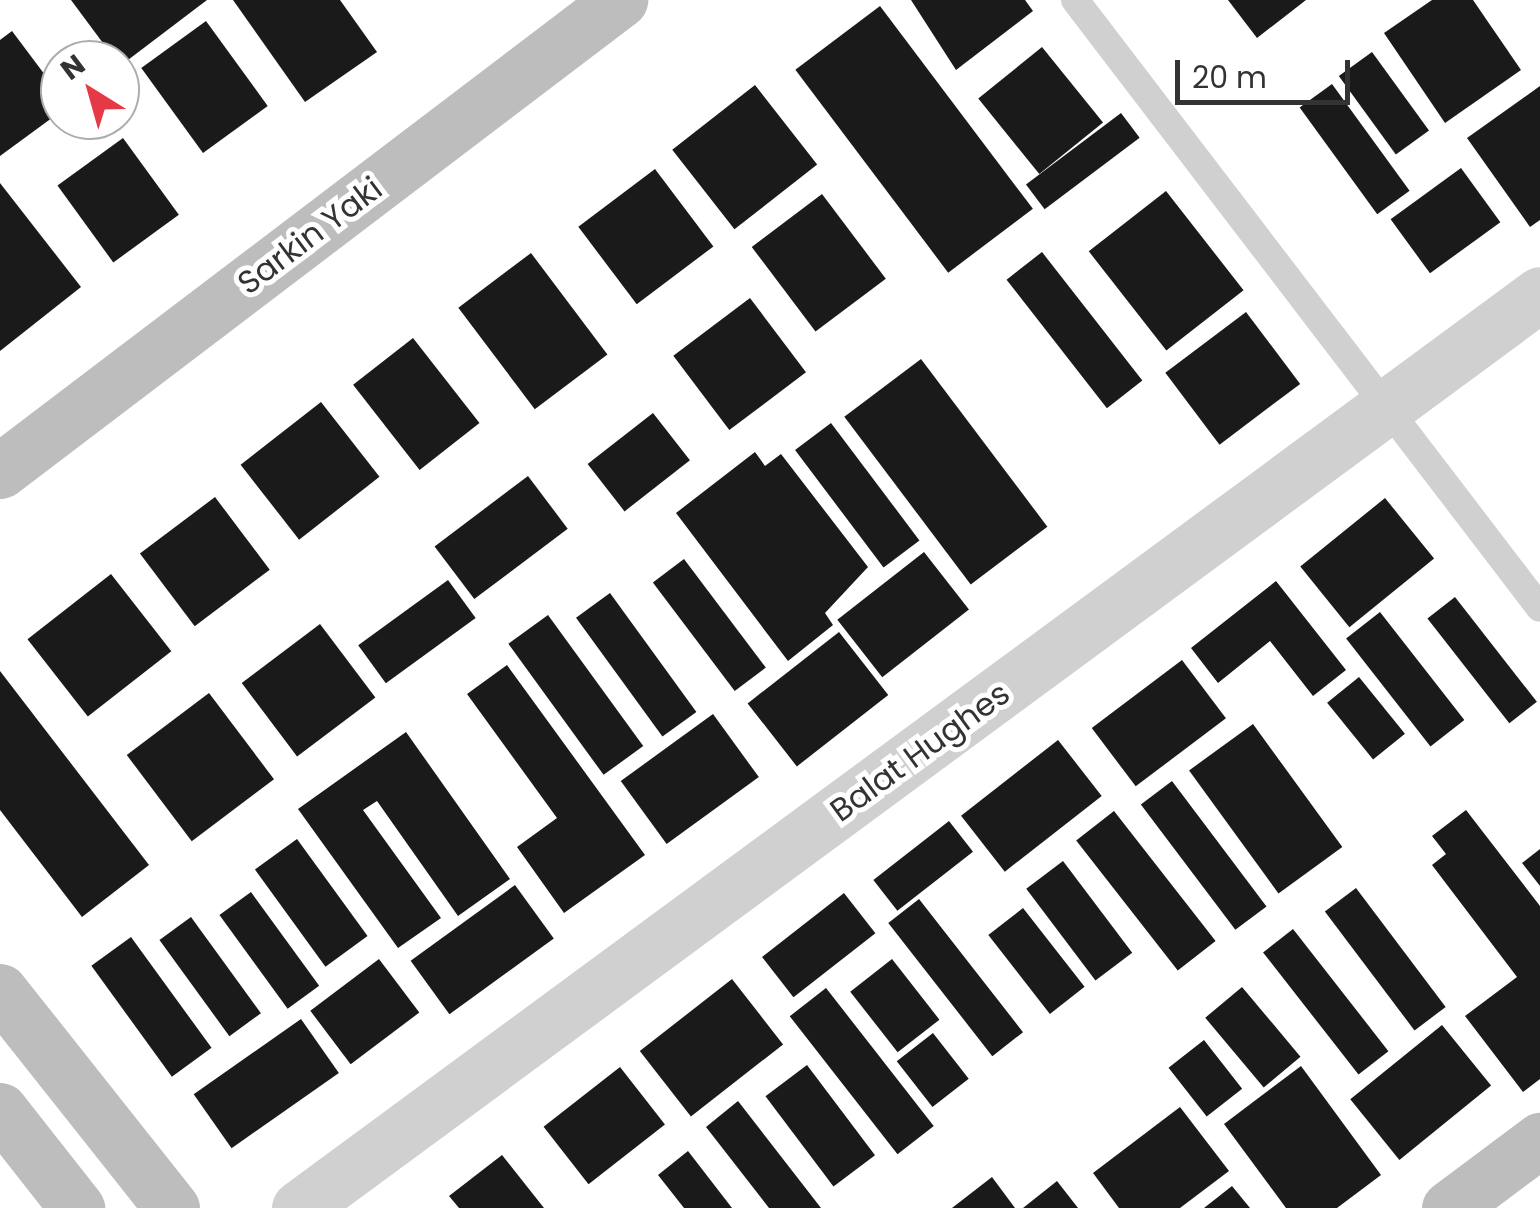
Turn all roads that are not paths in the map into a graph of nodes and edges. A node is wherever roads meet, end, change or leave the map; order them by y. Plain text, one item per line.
1 (620, 0) edge
2 (1075, 0) edge
3 (1540, 294) edge
4 (1393, 405) junction
5 (0, 471) edge
6 (1540, 608) edge
7 (0, 990) edge
8 (0, 1110) edge
9 (1540, 1140) edge
10 (77, 1208) edge
11 (172, 1208) edge
12 (299, 1208) edge
13 (1449, 1208) edge

1 - 5 street, Sarkin Yaki
2 - 4 lane
3 - 4 street, Balat Hughes
4 - 6 lane
4 - 12 street, Balat Hughes
7 - 11 street
8 - 10 street
9 - 13 street

